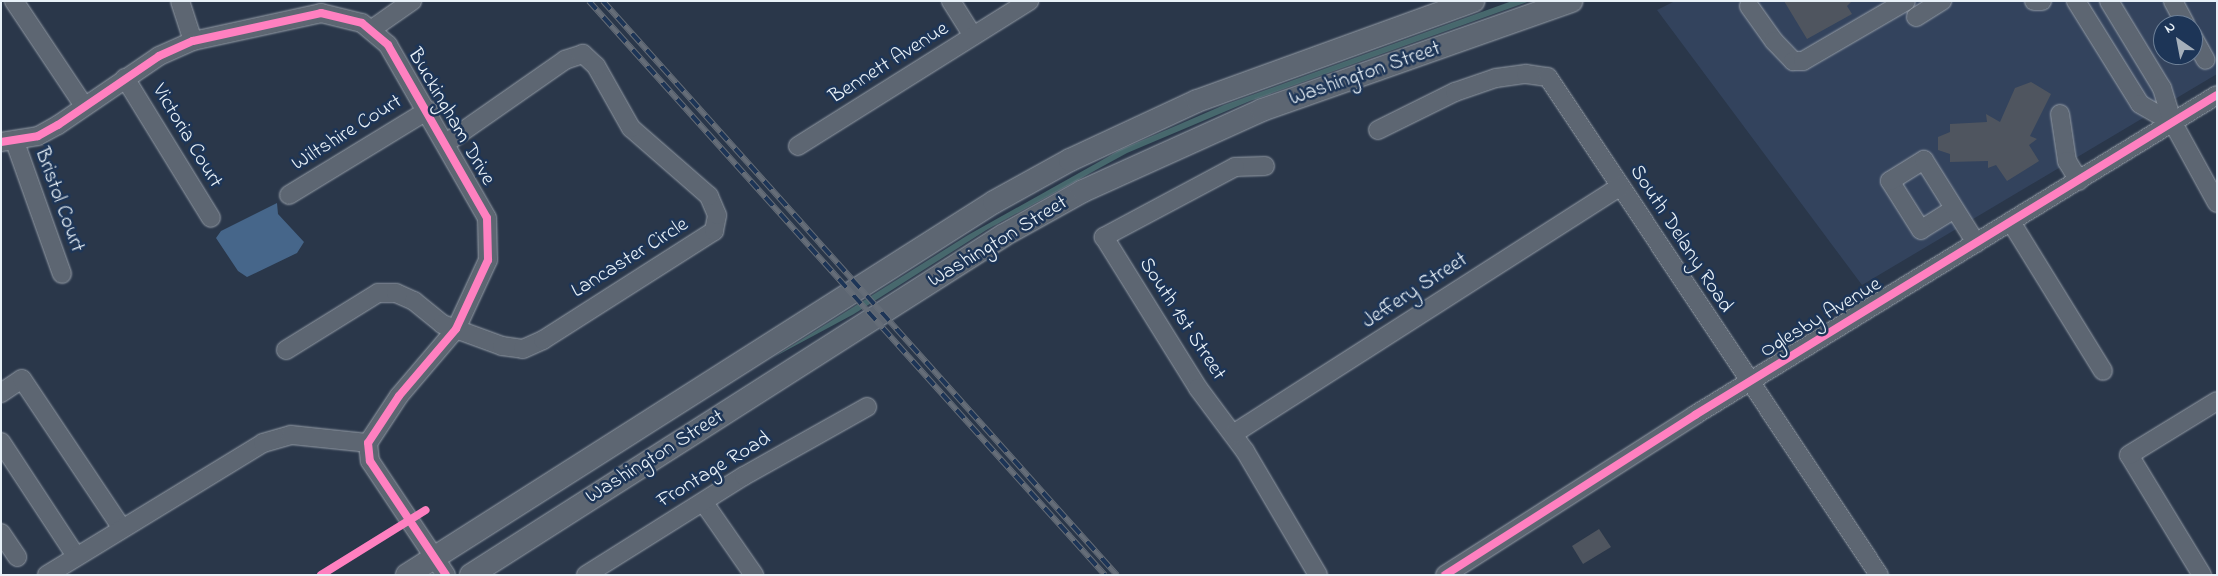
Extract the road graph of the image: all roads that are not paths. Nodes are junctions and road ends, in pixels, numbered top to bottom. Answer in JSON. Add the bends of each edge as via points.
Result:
{"nodes":[{"id":1,"x":14,"y":1,"type":"edge"},
{"id":2,"x":180,"y":1,"type":"edge"},
{"id":3,"x":412,"y":1,"type":"edge"},
{"id":4,"x":951,"y":1,"type":"edge"},
{"id":5,"x":1029,"y":1,"type":"edge"},
{"id":6,"x":1473,"y":1,"type":"edge"},
{"id":7,"x":1571,"y":1,"type":"edge"},
{"id":8,"x":1942,"y":1,"type":"edge"},
{"id":9,"x":2034,"y":1,"type":"edge"},
{"id":10,"x":2042,"y":1,"type":"edge"},
{"id":11,"x":2076,"y":1,"type":"edge"},
{"id":12,"x":2109,"y":1,"type":"edge"},
{"id":13,"x":2173,"y":1,"type":"edge"},
{"id":14,"x":1895,"y":4,"type":"edge"},
{"id":15,"x":1749,"y":6,"type":"dead end"},
{"id":16,"x":335,"y":7,"type":"edge"},
{"id":17,"x":2181,"y":15,"type":"edge"},
{"id":18,"x":1916,"y":17,"type":"dead end"},
{"id":19,"x":372,"y":29,"type":"junction"},
{"id":20,"x":973,"y":36,"type":"junction"},
{"id":21,"x":193,"y":41,"type":"junction"},
{"id":22,"x":2203,"y":55,"type":"edge"},
{"id":23,"x":2206,"y":60,"type":"dead end"},
{"id":24,"x":125,"y":78,"type":"junction"},
{"id":25,"x":2217,"y":95,"type":"edge"},
{"id":26,"x":84,"y":106,"type":"junction"},
{"id":27,"x":428,"y":110,"type":"junction"},
{"id":28,"x":2060,"y":114,"type":"dead end"},
{"id":29,"x":2173,"y":123,"type":"junction"},
{"id":30,"x":1378,"y":130,"type":"dead end"},
{"id":31,"x":8,"y":142,"type":"edge"},
{"id":32,"x":446,"y":143,"type":"junction"},
{"id":33,"x":798,"y":146,"type":"dead end"},
{"id":34,"x":1265,"y":166,"type":"dead end"},
{"id":35,"x":2079,"y":180,"type":"junction"},
{"id":36,"x":1621,"y":186,"type":"junction"},
{"id":37,"x":289,"y":195,"type":"dead end"},
{"id":38,"x":2217,"y":203,"type":"edge"},
{"id":39,"x":1954,"y":209,"type":"dead end"},
{"id":40,"x":211,"y":218,"type":"dead end"},
{"id":41,"x":2011,"y":222,"type":"junction"},
{"id":42,"x":1976,"y":243,"type":"junction"},
{"id":43,"x":62,"y":274,"type":"dead end"},
{"id":44,"x":456,"y":329,"type":"junction"},
{"id":45,"x":286,"y":350,"type":"dead end"},
{"id":46,"x":2103,"y":372,"type":"dead end"},
{"id":47,"x":1750,"y":382,"type":"junction"},
{"id":48,"x":1,"y":393,"type":"edge"},
{"id":49,"x":2217,"y":401,"type":"edge"},
{"id":50,"x":867,"y":407,"type":"dead end"},
{"id":51,"x":1233,"y":434,"type":"junction"},
{"id":52,"x":1,"y":442,"type":"edge"},
{"id":53,"x":368,"y":443,"type":"junction"},
{"id":54,"x":704,"y":503,"type":"junction"},
{"id":55,"x":121,"y":527,"type":"junction"},
{"id":56,"x":1,"y":533,"type":"edge"},
{"id":57,"x":17,"y":556,"type":"dead end"},
{"id":58,"x":76,"y":556,"type":"junction"},
{"id":59,"x":440,"y":566,"type":"edge"},
{"id":60,"x":1877,"y":574,"type":"edge"},
{"id":61,"x":47,"y":575,"type":"edge"},
{"id":62,"x":407,"y":575,"type":"edge"},
{"id":63,"x":471,"y":575,"type":"edge"},
{"id":64,"x":586,"y":575,"type":"edge"},
{"id":65,"x":754,"y":575,"type":"edge"},
{"id":66,"x":1318,"y":575,"type":"edge"},
{"id":67,"x":1445,"y":575,"type":"edge"},
{"id":68,"x":2202,"y":575,"type":"edge"}],
"edges":[{"from":1,"to":26,"type":"street"},
{"from":2,"to":21,"type":"street"},
{"from":3,"to":19,"type":"street"},
{"from":4,"to":20,"type":"street"},
{"from":5,"to":20,"type":"street","name":"Bennett Avenue"},
{"from":6,"to":59,"type":"main road","name":"Washington Street","via":[[1198,101],[1070,160],[978,212]]},
{"from":7,"to":63,"type":"main road","name":"Washington Street","via":[[1262,110],[1083,191],[988,246]]},
{"from":8,"to":18,"type":"street"},
{"from":9,"to":10,"type":"street"},
{"from":11,"to":29,"type":"street","via":[[2140,104]]},
{"from":12,"to":29,"type":"street","via":[[2162,88]]},
{"from":13,"to":17,"type":"street"},
{"from":14,"to":15,"type":"street","via":[[1803,60],[1793,60],[1774,42]]},
{"from":16,"to":19,"type":"street","name":"Buckingham Drive"},
{"from":16,"to":21,"type":"street","name":"Buckingham Drive"},
{"from":19,"to":27,"type":"street","name":"Buckingham Drive","via":[[388,45]]},
{"from":20,"to":33,"type":"street","name":"Bennett Avenue"},
{"from":21,"to":24,"type":"street","name":"Buckingham Drive","via":[[159,56]]},
{"from":22,"to":23,"type":"street"},
{"from":24,"to":26,"type":"street","name":"Buckingham Drive"},
{"from":24,"to":40,"type":"street","name":"Victoria Court"},
{"from":25,"to":29,"type":"street","name":"Oglesby Avenue"},
{"from":26,"to":31,"type":"street","name":"Buckingham Drive","via":[[38,136]]},
{"from":27,"to":32,"type":"street","name":"Buckingham Drive"},
{"from":27,"to":37,"type":"street","name":"Wiltshire Court"},
{"from":28,"to":35,"type":"street","via":[[2067,162]]},
{"from":29,"to":35,"type":"street","name":"Oglesby Avenue"},
{"from":29,"to":38,"type":"street"},
{"from":30,"to":36,"type":"street","name":"South Delany Road","via":[[1455,92],[1496,78],[1526,74],[1548,78]]},
{"from":31,"to":43,"type":"street","name":"Bristol Court"},
{"from":32,"to":44,"type":"street","name":"Buckingham Drive","via":[[484,207],[490,249],[478,284]]},
{"from":32,"to":44,"type":"street","name":"Lancaster Circle","via":[[566,60],[583,54],[596,66],[631,128],[671,165],[692,178],[709,196],[717,215],[714,231],[701,242],[543,340],[522,349]]},
{"from":34,"to":51,"type":"street","name":"South 1st Street","via":[[1235,167],[1104,237],[1198,388]]},
{"from":35,"to":41,"type":"street","name":"Oglesby Avenue"},
{"from":36,"to":47,"type":"street","name":"South Delany Road"},
{"from":36,"to":51,"type":"street","name":"Jeffery Street"},
{"from":39,"to":42,"type":"street"},
{"from":41,"to":42,"type":"street","name":"Oglesby Avenue"},
{"from":41,"to":46,"type":"street"},
{"from":42,"to":47,"type":"street","name":"Oglesby Avenue"},
{"from":44,"to":45,"type":"street","via":[[396,293],[378,293]]},
{"from":44,"to":53,"type":"street","name":"Buckingham Drive","via":[[400,396]]},
{"from":47,"to":60,"type":"street","name":"South Delany Road"},
{"from":47,"to":67,"type":"street","name":"Oglesby Avenue"},
{"from":48,"to":55,"type":"street","via":[[22,379]]},
{"from":49,"to":68,"type":"street","via":[[2129,455]]},
{"from":50,"to":54,"type":"street","name":"Frontage Road"},
{"from":51,"to":66,"type":"street","name":"South 1st Street"},
{"from":52,"to":58,"type":"street"},
{"from":53,"to":55,"type":"street","via":[[291,435],[263,443]]},
{"from":53,"to":59,"type":"street","via":[[370,461]]},
{"from":54,"to":64,"type":"street","name":"Frontage Road"},
{"from":54,"to":65,"type":"street"},
{"from":55,"to":58,"type":"street"},
{"from":56,"to":57,"type":"street"},
{"from":58,"to":61,"type":"street"},
{"from":59,"to":62,"type":"main road","name":"Washington Street"}]}
